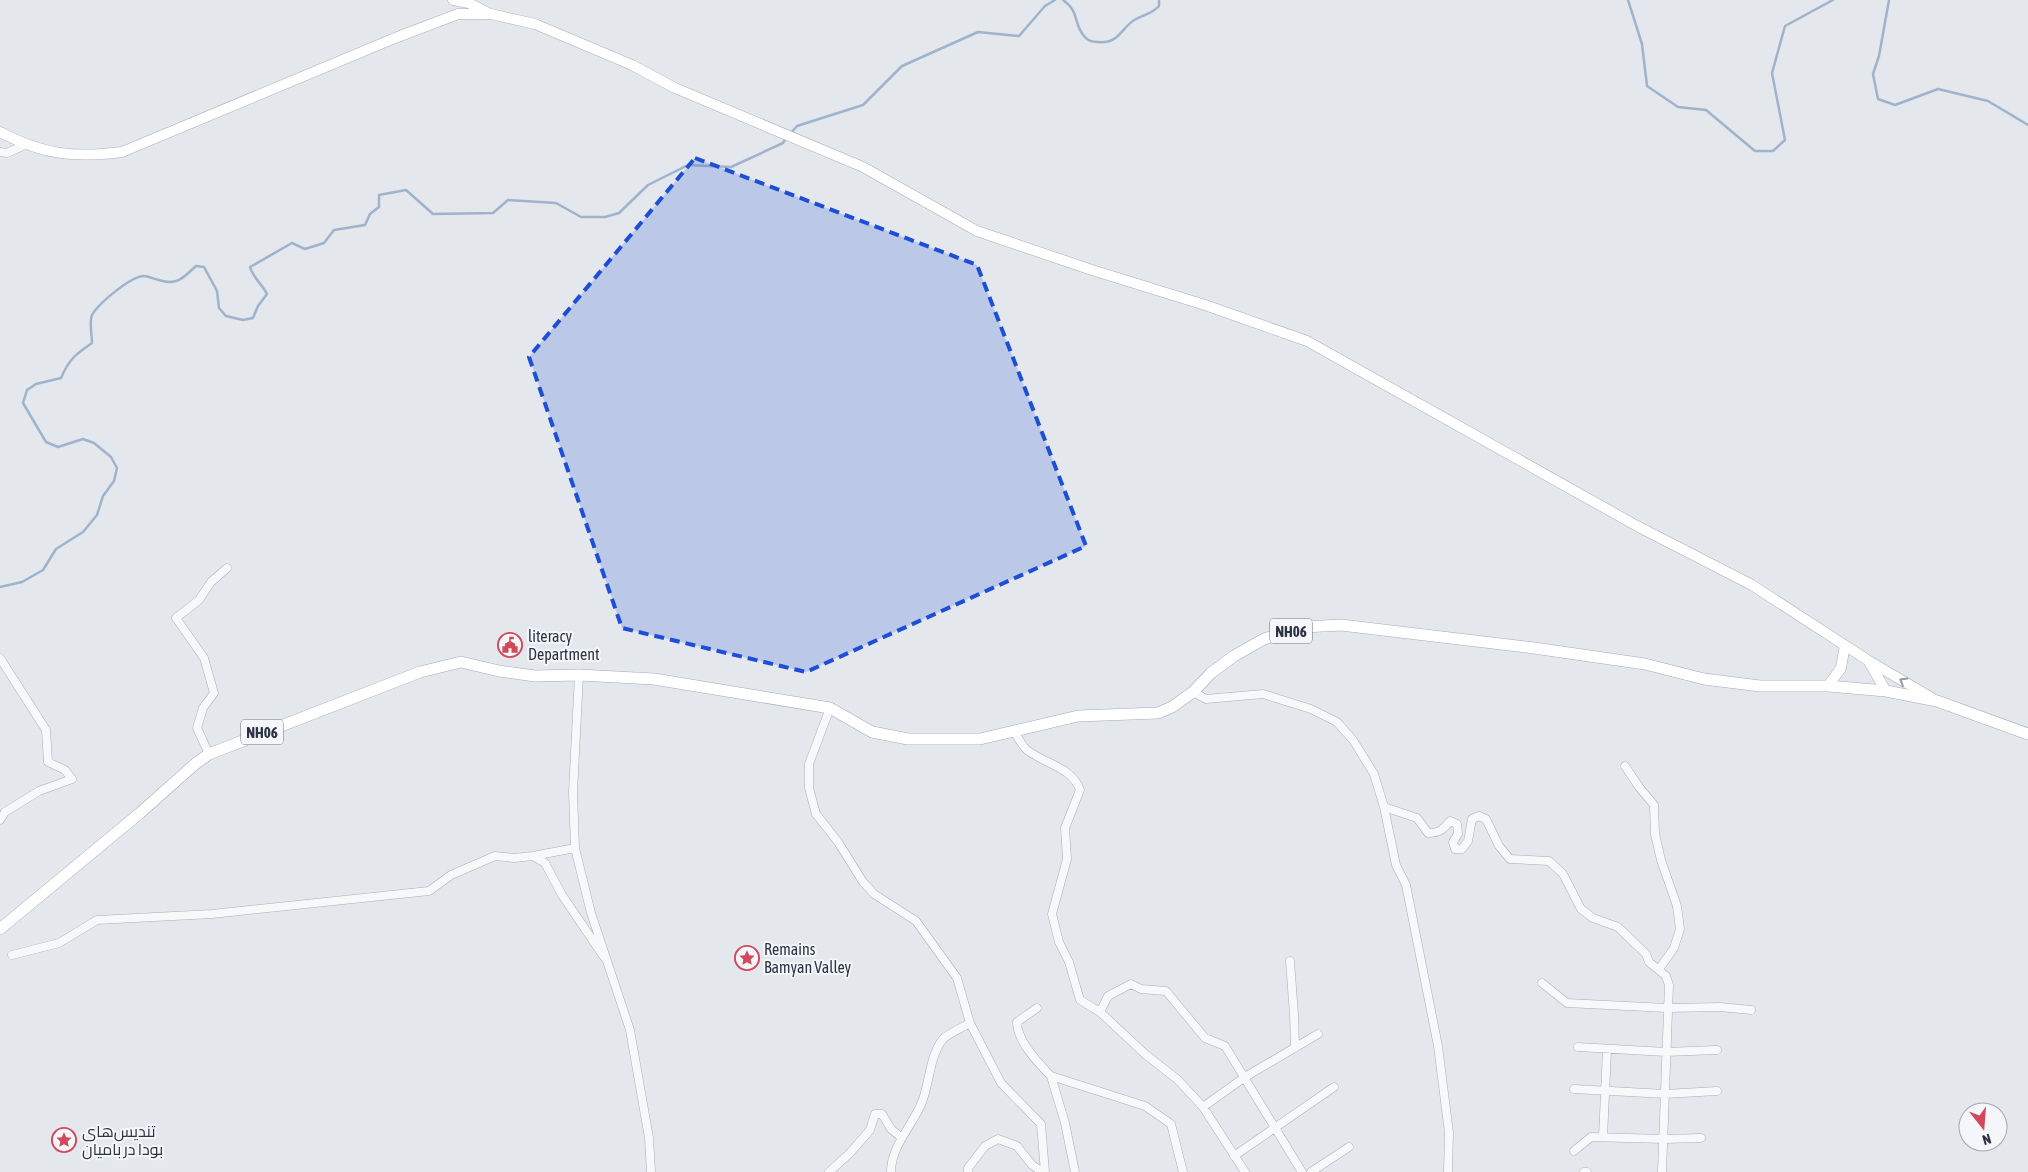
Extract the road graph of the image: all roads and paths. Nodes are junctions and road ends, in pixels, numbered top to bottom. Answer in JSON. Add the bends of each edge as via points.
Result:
{"nodes":[{"id":1,"x":453,"y":0,"type":"edge"},
{"id":2,"x":491,"y":14,"type":"junction"},
{"id":3,"x":0,"y":132,"type":"edge"},
{"id":4,"x":25,"y":145,"type":"junction"},
{"id":5,"x":0,"y":152,"type":"edge"},
{"id":6,"x":227,"y":568,"type":"dead end"},
{"id":7,"x":1845,"y":645,"type":"junction"},
{"id":8,"x":0,"y":658,"type":"edge"},
{"id":9,"x":1869,"y":661,"type":"junction"},
{"id":10,"x":579,"y":674,"type":"junction"},
{"id":11,"x":1828,"y":686,"type":"junction"},
{"id":12,"x":1886,"y":691,"type":"junction"},
{"id":13,"x":1193,"y":692,"type":"junction"},
{"id":14,"x":1937,"y":702,"type":"junction"},
{"id":15,"x":830,"y":708,"type":"junction"},
{"id":16,"x":1014,"y":731,"type":"junction"},
{"id":17,"x":2028,"y":734,"type":"edge"},
{"id":18,"x":209,"y":754,"type":"junction"},
{"id":19,"x":1625,"y":766,"type":"dead end"},
{"id":20,"x":1384,"y":807,"type":"junction"},
{"id":21,"x":0,"y":820,"type":"edge"},
{"id":22,"x":575,"y":848,"type":"junction"},
{"id":23,"x":533,"y":856,"type":"junction"},
{"id":24,"x":0,"y":930,"type":"edge"},
{"id":25,"x":12,"y":954,"type":"dead end"},
{"id":26,"x":604,"y":957,"type":"junction"},
{"id":27,"x":1290,"y":961,"type":"dead end"},
{"id":28,"x":1659,"y":969,"type":"junction"},
{"id":29,"x":1542,"y":983,"type":"dead end"},
{"id":30,"x":1036,"y":1008,"type":"dead end"},
{"id":31,"x":1667,"y":1008,"type":"junction"},
{"id":32,"x":1751,"y":1010,"type":"dead end"},
{"id":33,"x":1100,"y":1012,"type":"junction"},
{"id":34,"x":970,"y":1023,"type":"junction"},
{"id":35,"x":1318,"y":1034,"type":"dead end"},
{"id":36,"x":1295,"y":1048,"type":"junction"},
{"id":37,"x":1578,"y":1048,"type":"dead end"},
{"id":38,"x":1607,"y":1050,"type":"junction"},
{"id":39,"x":1717,"y":1050,"type":"dead end"},
{"id":40,"x":1666,"y":1052,"type":"junction"},
{"id":41,"x":1051,"y":1076,"type":"junction"},
{"id":42,"x":1245,"y":1077,"type":"junction"},
{"id":43,"x":1334,"y":1087,"type":"dead end"},
{"id":44,"x":1574,"y":1089,"type":"dead end"},
{"id":45,"x":1605,"y":1091,"type":"junction"},
{"id":46,"x":1717,"y":1092,"type":"dead end"},
{"id":47,"x":1665,"y":1094,"type":"junction"},
{"id":48,"x":1203,"y":1107,"type":"junction"},
{"id":49,"x":1276,"y":1128,"type":"junction"},
{"id":50,"x":1603,"y":1137,"type":"junction"},
{"id":51,"x":902,"y":1138,"type":"junction"},
{"id":52,"x":1701,"y":1138,"type":"dead end"},
{"id":53,"x":1664,"y":1139,"type":"junction"},
{"id":54,"x":1349,"y":1147,"type":"dead end"},
{"id":55,"x":1574,"y":1151,"type":"dead end"},
{"id":56,"x":1234,"y":1156,"type":"junction"},
{"id":57,"x":651,"y":1172,"type":"edge"},
{"id":58,"x":829,"y":1172,"type":"edge"},
{"id":59,"x":891,"y":1172,"type":"edge"},
{"id":60,"x":968,"y":1172,"type":"edge"},
{"id":61,"x":1044,"y":1172,"type":"edge"},
{"id":62,"x":1075,"y":1172,"type":"edge"},
{"id":63,"x":1183,"y":1172,"type":"edge"},
{"id":64,"x":1244,"y":1172,"type":"edge"},
{"id":65,"x":1302,"y":1172,"type":"edge"},
{"id":66,"x":1310,"y":1172,"type":"edge"},
{"id":67,"x":1448,"y":1172,"type":"edge"},
{"id":68,"x":1584,"y":1172,"type":"edge"},
{"id":69,"x":1587,"y":1172,"type":"edge"},
{"id":70,"x":1662,"y":1172,"type":"edge"}],
"edges":[{"from":1,"to":2,"type":"main road","via":[[469,3]]},
{"from":2,"to":4,"type":"main road","via":[[458,14],[429,24],[122,152],[90,156],[63,154]]},
{"from":2,"to":7,"type":"main road","via":[[535,24],[565,36],[675,88],[863,167],[977,231],[1307,341],[1620,517],[1752,586]]},
{"from":3,"to":4,"type":"main road"},
{"from":4,"to":5,"type":"street","via":[[8,153]]},
{"from":6,"to":18,"type":"street","via":[[211,582],[199,600],[176,618],[204,658],[214,693],[203,708],[197,728]]},
{"from":7,"to":9,"type":"main road"},
{"from":7,"to":11,"type":"main road","via":[[1841,668]]},
{"from":8,"to":21,"type":"street","via":[[46,730],[48,762],[65,770],[72,779],[39,791],[5,812]]},
{"from":9,"to":12,"type":"main road"},
{"from":14,"to":9,"type":"main road","one_way":true},
{"from":10,"to":15,"type":"main road","number":"NH06","via":[[654,679]]},
{"from":10,"to":18,"type":"main road","number":"NH06","via":[[535,676],[499,672],[461,662],[411,675]]},
{"from":10,"to":22,"type":"street","via":[[573,792]]},
{"from":11,"to":12,"type":"main road","number":"NH06"},
{"from":11,"to":13,"type":"main road","number":"NH06","via":[[1760,686],[1704,679],[1636,663],[1341,625],[1304,627],[1264,639],[1211,673]]},
{"from":12,"to":14,"type":"main road","number":"NH06"},
{"from":13,"to":16,"type":"main road","number":"NH06","via":[[1158,713],[1078,716]]},
{"from":13,"to":20,"type":"street","via":[[1206,699],[1263,694],[1311,709],[1337,722],[1353,740],[1374,774]]},
{"from":14,"to":17,"type":"main road","number":"NH06"},
{"from":15,"to":16,"type":"main road","number":"NH06","via":[[872,732],[908,739],[980,739]]},
{"from":15,"to":34,"type":"street","via":[[810,764],[809,788],[816,814],[874,894],[916,921],[957,978]]},
{"from":16,"to":33,"type":"street","via":[[1026,750],[1061,768],[1076,780],[1080,790],[1065,828],[1067,859],[1052,914],[1080,1000]]},
{"from":18,"to":24,"type":"main road","number":"NH06"},
{"from":19,"to":28,"type":"street","via":[[1654,805],[1660,860],[1677,906],[1680,929],[1674,948]]},
{"from":20,"to":28,"type":"street","via":[[1417,818],[1428,834],[1444,830],[1450,821],[1457,824],[1458,834],[1453,842],[1455,849],[1462,849],[1468,841],[1472,819],[1479,816],[1486,819],[1504,854],[1510,859],[1549,861],[1563,874],[1581,909],[1593,918],[1618,927]]},
{"from":20,"to":67,"type":"street","via":[[1396,865],[1406,885],[1438,1046],[1449,1133]]},
{"from":22,"to":23,"type":"street"},
{"from":22,"to":26,"type":"street"},
{"from":23,"to":25,"type":"street","via":[[495,856],[451,875],[429,891],[212,914],[97,920],[59,943]]},
{"from":23,"to":26,"type":"street","via":[[545,863],[562,895]]},
{"from":26,"to":57,"type":"street","via":[[630,1030],[649,1138]]},
{"from":27,"to":36,"type":"street"},
{"from":28,"to":31,"type":"street","via":[[1669,985]]},
{"from":29,"to":31,"type":"street","via":[[1567,1003]]},
{"from":30,"to":41,"type":"street","via":[[1017,1022],[1017,1032]]},
{"from":31,"to":32,"type":"street"},
{"from":31,"to":40,"type":"street"},
{"from":33,"to":42,"type":"street","via":[[1108,996],[1131,984],[1141,989],[1166,992],[1205,1038],[1225,1046]]},
{"from":33,"to":48,"type":"street","via":[[1178,1080]]},
{"from":34,"to":51,"type":"street","via":[[944,1038],[932,1062],[922,1102]]},
{"from":34,"to":61,"type":"street","via":[[1001,1083],[1041,1124]]},
{"from":35,"to":36,"type":"street"},
{"from":36,"to":42,"type":"street"},
{"from":37,"to":38,"type":"street"},
{"from":38,"to":40,"type":"street"},
{"from":38,"to":45,"type":"street"},
{"from":39,"to":40,"type":"street"},
{"from":40,"to":47,"type":"street"},
{"from":41,"to":62,"type":"street"},
{"from":41,"to":63,"type":"street","via":[[1145,1106],[1171,1124]]},
{"from":42,"to":48,"type":"street"},
{"from":42,"to":49,"type":"street"},
{"from":43,"to":49,"type":"street"},
{"from":44,"to":45,"type":"street"},
{"from":45,"to":47,"type":"street"},
{"from":45,"to":50,"type":"street"},
{"from":46,"to":47,"type":"street"},
{"from":47,"to":53,"type":"street"},
{"from":48,"to":56,"type":"street"},
{"from":49,"to":56,"type":"street"},
{"from":49,"to":65,"type":"street"},
{"from":50,"to":53,"type":"street"},
{"from":50,"to":55,"type":"street","via":[[1592,1137]]},
{"from":51,"to":58,"type":"street","via":[[891,1129],[882,1114],[875,1114],[870,1130]]},
{"from":51,"to":59,"type":"street"},
{"from":52,"to":53,"type":"street"},
{"from":53,"to":70,"type":"street"},
{"from":54,"to":66,"type":"street"},
{"from":56,"to":64,"type":"street"},
{"from":60,"to":61,"type":"street","via":[[985,1146],[998,1139],[1017,1146],[1032,1165]]},
{"from":68,"to":69,"type":"street"}]}
